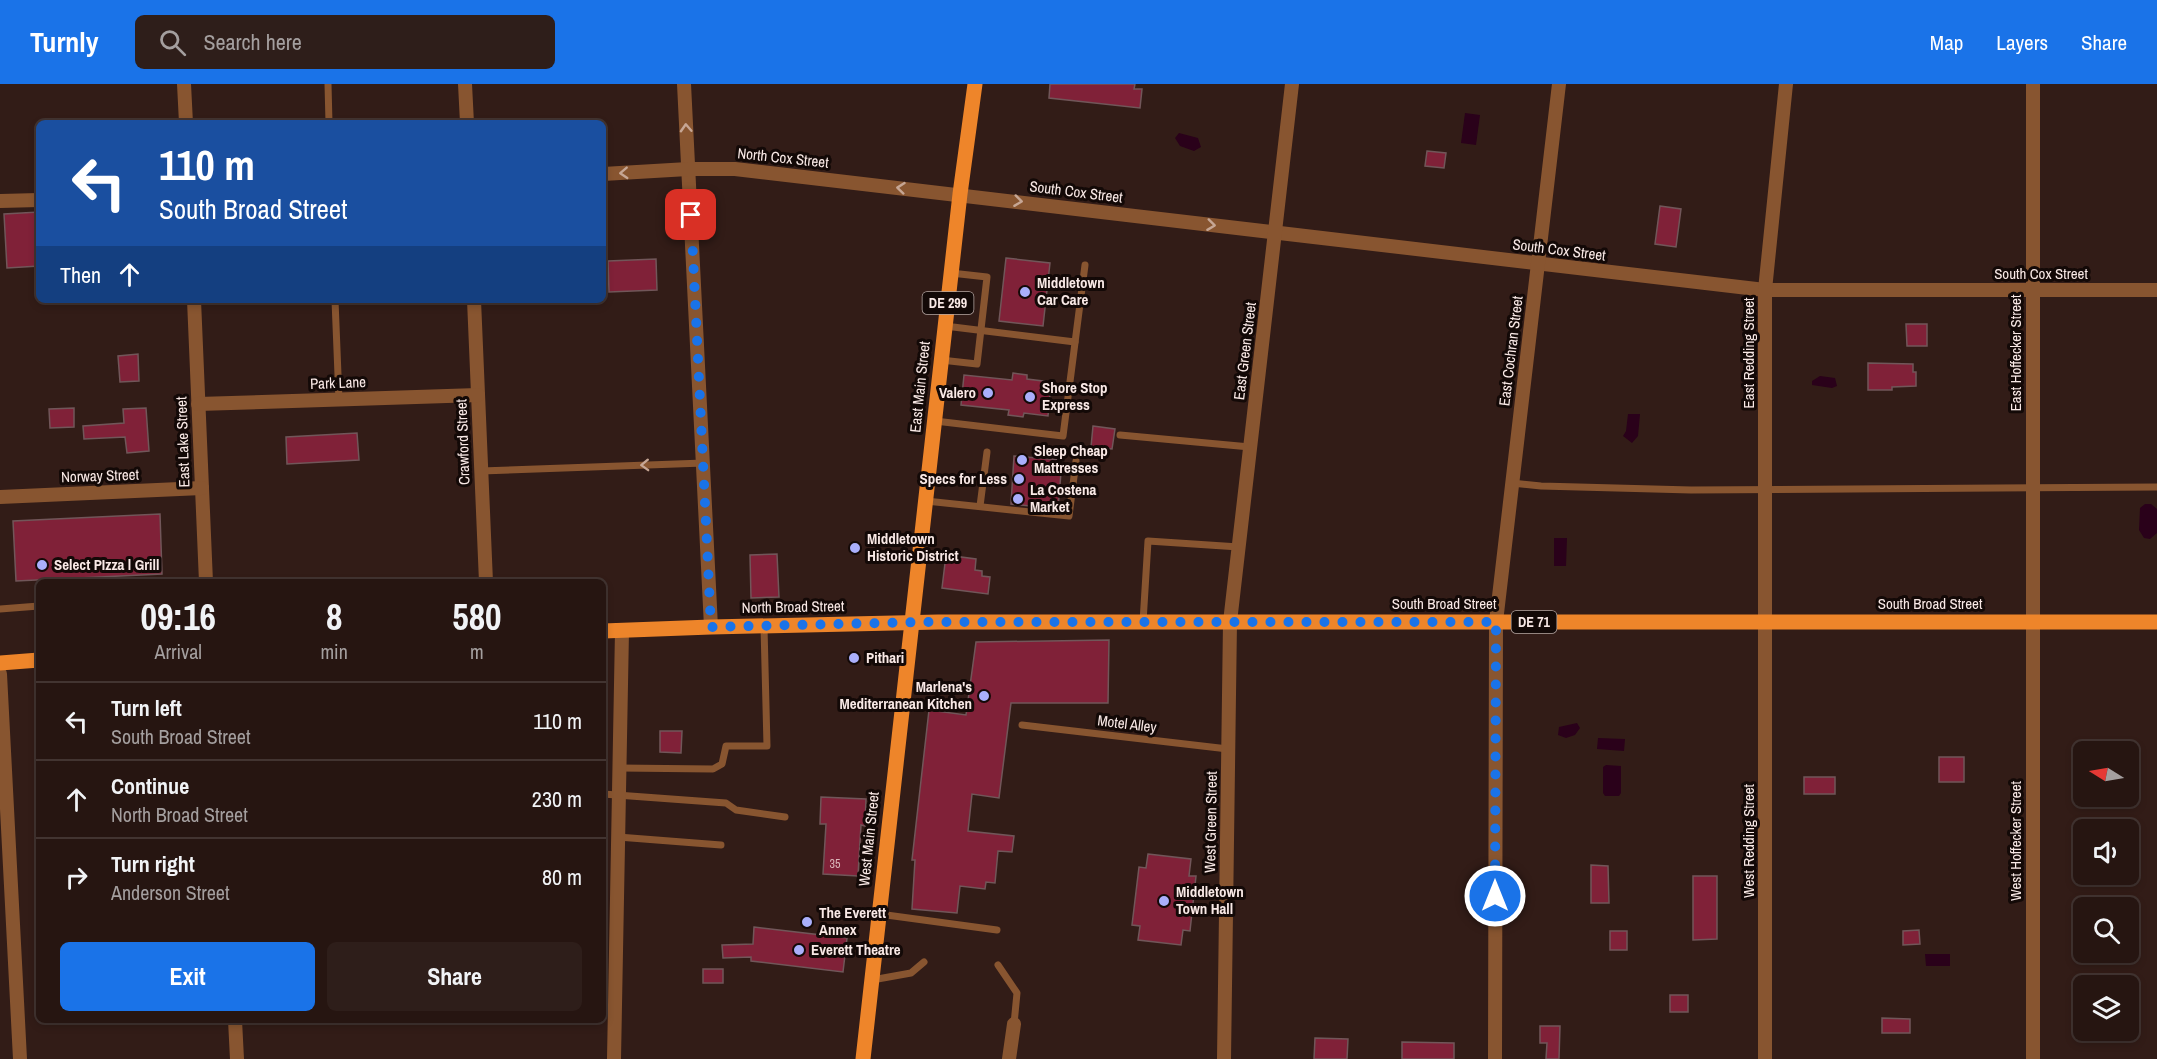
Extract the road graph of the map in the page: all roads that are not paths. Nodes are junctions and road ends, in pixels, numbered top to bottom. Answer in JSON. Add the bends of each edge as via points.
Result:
{"nodes":[{"id":1,"x":184,"y":84,"type":"edge"},
{"id":2,"x":328,"y":84,"type":"edge"},
{"id":3,"x":465,"y":84,"type":"edge"},
{"id":4,"x":684,"y":84,"type":"edge"},
{"id":5,"x":975,"y":84,"type":"edge"},
{"id":6,"x":1292,"y":84,"type":"edge"},
{"id":7,"x":1559,"y":84,"type":"edge"},
{"id":8,"x":1786,"y":84,"type":"edge"},
{"id":9,"x":2033,"y":84,"type":"edge"},
{"id":10,"x":186,"y":120,"type":"edge"},
{"id":11,"x":329,"y":120,"type":"edge"},
{"id":12,"x":467,"y":120,"type":"edge"},
{"id":13,"x":688,"y":169,"type":"junction"},
{"id":14,"x":606,"y":174,"type":"edge"},
{"id":15,"x":960,"y":194,"type":"junction"},
{"id":16,"x":36,"y":200,"type":"edge"},
{"id":17,"x":0,"y":201,"type":"edge"},
{"id":18,"x":1275,"y":233,"type":"junction"},
{"id":19,"x":1538,"y":264,"type":"junction"},
{"id":20,"x":1086,"y":265,"type":"dead end"},
{"id":21,"x":951,"y":273,"type":"junction"},
{"id":22,"x":1765,"y":290,"type":"junction"},
{"id":23,"x":2033,"y":290,"type":"junction"},
{"id":24,"x":2157,"y":290,"type":"edge"},
{"id":25,"x":194,"y":303,"type":"edge"},
{"id":26,"x":335,"y":303,"type":"edge"},
{"id":27,"x":474,"y":303,"type":"edge"},
{"id":28,"x":945,"y":326,"type":"junction"},
{"id":29,"x":981,"y":330,"type":"junction"},
{"id":30,"x":1076,"y":342,"type":"junction"},
{"id":31,"x":941,"y":360,"type":"junction"},
{"id":32,"x":478,"y":395,"type":"junction"},
{"id":33,"x":339,"y":400,"type":"junction"},
{"id":34,"x":198,"y":404,"type":"junction"},
{"id":35,"x":934,"y":421,"type":"junction"},
{"id":36,"x":1120,"y":435,"type":"dead end"},
{"id":37,"x":1250,"y":447,"type":"junction"},
{"id":38,"x":987,"y":452,"type":"dead end"},
{"id":39,"x":1076,"y":461,"type":"dead end"},
{"id":40,"x":704,"y":463,"type":"junction"},
{"id":41,"x":481,"y":471,"type":"junction"},
{"id":42,"x":1512,"y":483,"type":"junction"},
{"id":43,"x":2157,"y":487,"type":"edge"},
{"id":44,"x":202,"y":488,"type":"junction"},
{"id":45,"x":1765,"y":488,"type":"junction"},
{"id":46,"x":2033,"y":488,"type":"junction"},
{"id":47,"x":0,"y":497,"type":"edge"},
{"id":48,"x":926,"y":501,"type":"junction"},
{"id":49,"x":980,"y":507,"type":"junction"},
{"id":50,"x":1239,"y":547,"type":"junction"},
{"id":51,"x":206,"y":579,"type":"edge"},
{"id":52,"x":486,"y":579,"type":"edge"},
{"id":53,"x":36,"y":606,"type":"edge"},
{"id":54,"x":0,"y":609,"type":"edge"},
{"id":55,"x":912,"y":622,"type":"junction"},
{"id":56,"x":1143,"y":622,"type":"junction"},
{"id":57,"x":1230,"y":622,"type":"junction"},
{"id":58,"x":1496,"y":622,"type":"junction"},
{"id":59,"x":1765,"y":622,"type":"junction"},
{"id":60,"x":2033,"y":622,"type":"junction"},
{"id":61,"x":2157,"y":622,"type":"edge"},
{"id":62,"x":764,"y":626,"type":"junction"},
{"id":63,"x":711,"y":627,"type":"junction"},
{"id":64,"x":622,"y":630,"type":"junction"},
{"id":65,"x":606,"y":631,"type":"edge"},
{"id":66,"x":36,"y":660,"type":"edge"},
{"id":67,"x":0,"y":663,"type":"edge"},
{"id":68,"x":0,"y":674,"type":"edge"},
{"id":69,"x":1,"y":717,"type":"edge"},
{"id":70,"x":1022,"y":725,"type":"dead end"},
{"id":71,"x":1228,"y":749,"type":"junction"},
{"id":72,"x":619,"y":768,"type":"junction"},
{"id":73,"x":606,"y":794,"type":"edge"},
{"id":74,"x":619,"y":794,"type":"junction"},
{"id":75,"x":785,"y":817,"type":"dead end"},
{"id":76,"x":618,"y":837,"type":"junction"},
{"id":77,"x":721,"y":845,"type":"dead end"},
{"id":78,"x":6,"y":895,"type":"edge"},
{"id":79,"x":879,"y":914,"type":"junction"},
{"id":80,"x":997,"y":930,"type":"dead end"},
{"id":81,"x":924,"y":962,"type":"dead end"},
{"id":82,"x":998,"y":965,"type":"dead end"},
{"id":83,"x":872,"y":980,"type":"junction"},
{"id":84,"x":234,"y":1023,"type":"edge"},
{"id":85,"x":1014,"y":1024,"type":"joint"},
{"id":86,"x":20,"y":1059,"type":"edge"},
{"id":87,"x":237,"y":1059,"type":"edge"},
{"id":88,"x":614,"y":1059,"type":"edge"},
{"id":89,"x":863,"y":1059,"type":"edge"},
{"id":90,"x":1010,"y":1059,"type":"edge"},
{"id":91,"x":1224,"y":1059,"type":"edge"},
{"id":92,"x":1495,"y":1059,"type":"edge"},
{"id":93,"x":1765,"y":1059,"type":"edge"},
{"id":94,"x":2033,"y":1059,"type":"edge"}],
"edges":[{"from":1,"to":10,"type":"street"},
{"from":2,"to":11,"type":"lane"},
{"from":3,"to":12,"type":"street"},
{"from":13,"to":4,"type":"street","one_way":true},
{"from":5,"to":15,"type":"main road","name":"East Main Street","number":"DE 299"},
{"from":6,"to":18,"type":"street","name":"East Green Street"},
{"from":7,"to":19,"type":"street","name":"East Cochran Street"},
{"from":8,"to":22,"type":"street","name":"East Redding Street"},
{"from":9,"to":23,"type":"street","name":"East Hoffecker Street"},
{"from":13,"to":14,"type":"street","name":"North Cox Street","one_way":true},
{"from":15,"to":13,"type":"street","name":"North Cox Street","one_way":true,"via":[[735,169]]},
{"from":13,"to":40,"type":"street"},
{"from":15,"to":18,"type":"street","name":"South Cox Street","one_way":true},
{"from":15,"to":21,"type":"main road","name":"East Main Street","number":"DE 299"},
{"from":16,"to":17,"type":"street"},
{"from":18,"to":19,"type":"street","name":"South Cox Street"},
{"from":18,"to":37,"type":"street","name":"East Green Street"},
{"from":19,"to":22,"type":"street","name":"South Cox Street"},
{"from":19,"to":42,"type":"street","name":"East Cochran Street"},
{"from":20,"to":30,"type":"lane"},
{"from":21,"to":28,"type":"main road","name":"East Main Street","number":"DE 299"},
{"from":21,"to":29,"type":"lane","via":[[987,277]]},
{"from":22,"to":23,"type":"street","name":"South Cox Street"},
{"from":22,"to":45,"type":"street","name":"East Redding Street"},
{"from":23,"to":24,"type":"street","name":"South Cox Street"},
{"from":23,"to":46,"type":"street","name":"East Hoffecker Street"},
{"from":25,"to":34,"type":"street","name":"East Lake Street"},
{"from":26,"to":33,"type":"lane"},
{"from":27,"to":32,"type":"street","name":"Crawford Street"},
{"from":28,"to":29,"type":"lane"},
{"from":28,"to":31,"type":"main road","name":"East Main Street","number":"DE 299"},
{"from":29,"to":30,"type":"lane"},
{"from":29,"to":31,"type":"lane","via":[[977,364]]},
{"from":30,"to":35,"type":"lane","via":[[1063,436]]},
{"from":31,"to":35,"type":"main road","name":"East Main Street","number":"DE 299"},
{"from":32,"to":33,"type":"street","name":"Park Lane"},
{"from":32,"to":41,"type":"street","name":"Crawford Street"},
{"from":33,"to":34,"type":"street","name":"Park Lane"},
{"from":34,"to":44,"type":"street","name":"East Lake Street"},
{"from":35,"to":48,"type":"main road","name":"East Main Street","number":"DE 299"},
{"from":36,"to":37,"type":"lane"},
{"from":37,"to":50,"type":"street","name":"East Green Street"},
{"from":38,"to":49,"type":"lane"},
{"from":39,"to":49,"type":"lane","via":[[1069,516]]},
{"from":40,"to":41,"type":"lane","one_way":true},
{"from":40,"to":63,"type":"street"},
{"from":41,"to":52,"type":"street","name":"Crawford Street"},
{"from":42,"to":45,"type":"lane","via":[[1691,490]]},
{"from":42,"to":58,"type":"street","name":"East Cochran Street"},
{"from":43,"to":46,"type":"lane"},
{"from":44,"to":47,"type":"street","name":"Norway Street"},
{"from":44,"to":51,"type":"street","name":"East Lake Street"},
{"from":45,"to":46,"type":"lane"},
{"from":45,"to":59,"type":"street","name":"East Redding Street"},
{"from":46,"to":60,"type":"street","name":"East Hoffecker Street"},
{"from":48,"to":49,"type":"lane"},
{"from":48,"to":55,"type":"main road","name":"East Main Street","number":"DE 299"},
{"from":50,"to":56,"type":"lane","via":[[1148,541]]},
{"from":50,"to":57,"type":"street","name":"East Green Street"},
{"from":53,"to":54,"type":"lane"},
{"from":55,"to":56,"type":"main road","name":"South Broad Street","number":"DE 71"},
{"from":55,"to":62,"type":"main road","name":"North Broad Street","number":"DE 71"},
{"from":55,"to":79,"type":"main road","name":"West Main Street","number":"DE 299"},
{"from":56,"to":57,"type":"main road","name":"South Broad Street","number":"DE 71"},
{"from":57,"to":58,"type":"main road","name":"South Broad Street","number":"DE 71"},
{"from":57,"to":71,"type":"street","name":"West Green Street"},
{"from":58,"to":59,"type":"main road","name":"South Broad Street","number":"DE 71"},
{"from":58,"to":92,"type":"street","name":"East Cochran Street"},
{"from":59,"to":60,"type":"main road","name":"South Broad Street","number":"DE 71"},
{"from":59,"to":93,"type":"street","name":"West Redding Street"},
{"from":60,"to":61,"type":"main road","name":"South Broad Street","number":"DE 71"},
{"from":60,"to":94,"type":"street","name":"West Hoffecker Street"},
{"from":62,"to":63,"type":"main road","name":"North Broad Street","number":"DE 71"},
{"from":62,"to":72,"type":"lane","via":[[767,746],[726,746],[722,764],[713,769]]},
{"from":63,"to":64,"type":"main road","name":"North Broad Street","number":"DE 71"},
{"from":64,"to":65,"type":"main road","name":"North Broad Street","number":"DE 71"},
{"from":64,"to":72,"type":"street"},
{"from":66,"to":67,"type":"main road"},
{"from":68,"to":69,"type":"street"},
{"from":69,"to":78,"type":"street"},
{"from":70,"to":71,"type":"lane","name":"Motel Alley"},
{"from":71,"to":91,"type":"street","name":"West Green Street"},
{"from":72,"to":74,"type":"street"},
{"from":73,"to":74,"type":"lane"},
{"from":74,"to":75,"type":"lane","via":[[726,803],[736,810]]},
{"from":74,"to":76,"type":"street"},
{"from":76,"to":77,"type":"lane"},
{"from":76,"to":88,"type":"street"},
{"from":78,"to":86,"type":"street"},
{"from":79,"to":80,"type":"lane"},
{"from":79,"to":83,"type":"main road","name":"West Main Street","number":"DE 299"},
{"from":81,"to":83,"type":"lane","via":[[911,973]]},
{"from":82,"to":85,"type":"lane","via":[[1017,993]]},
{"from":83,"to":89,"type":"main road","name":"West Main Street","number":"DE 299"},
{"from":84,"to":87,"type":"street"},
{"from":85,"to":90,"type":"street"}]}
